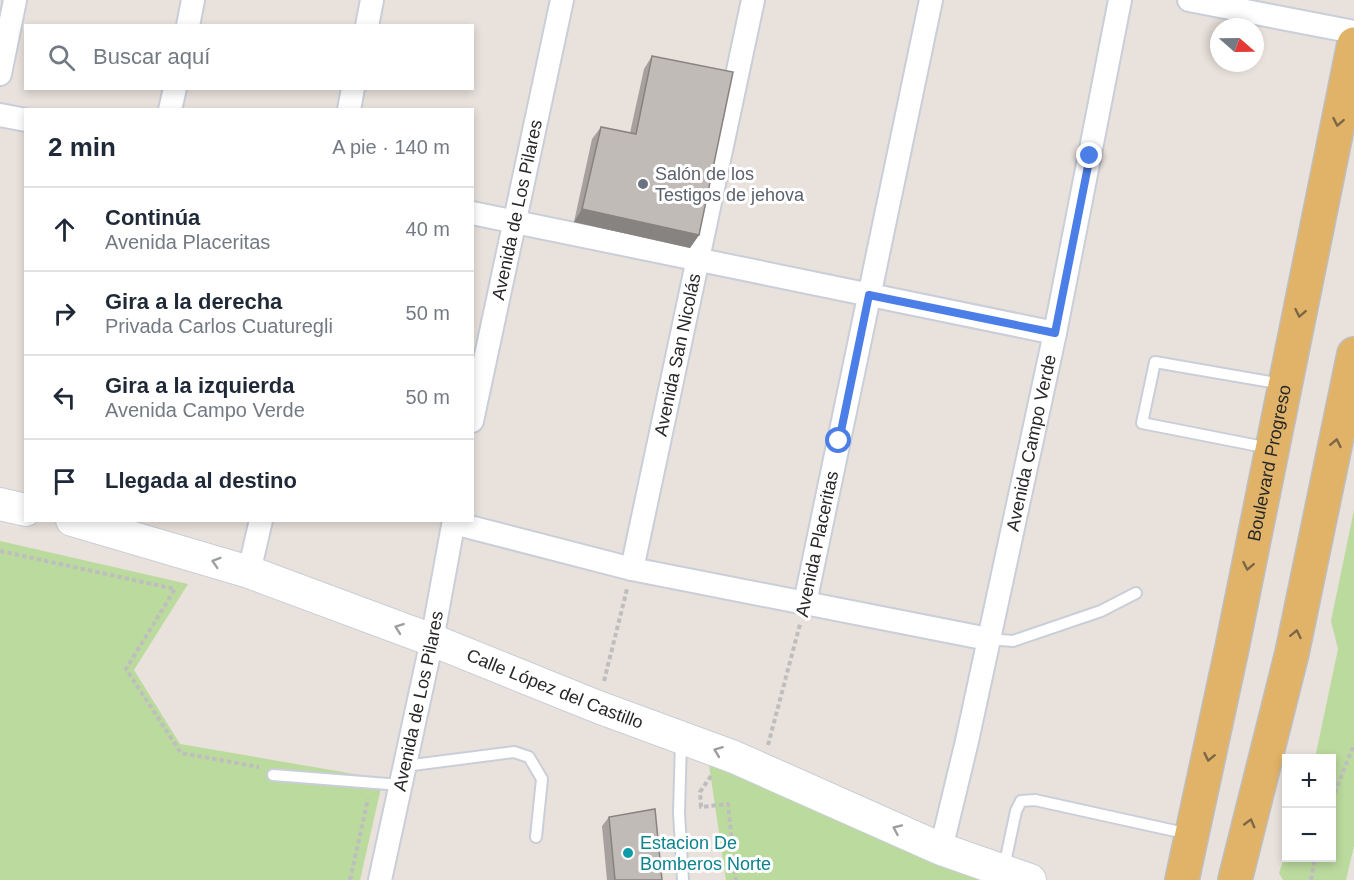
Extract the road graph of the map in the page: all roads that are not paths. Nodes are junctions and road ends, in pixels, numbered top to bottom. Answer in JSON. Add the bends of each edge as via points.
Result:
{"nodes":[{"id":1,"x":15,"y":0,"type":"edge"},
{"id":2,"x":194,"y":0,"type":"edge"},
{"id":3,"x":372,"y":0,"type":"edge"},
{"id":4,"x":562,"y":0,"type":"edge"},
{"id":5,"x":753,"y":0,"type":"edge"},
{"id":6,"x":931,"y":0,"type":"edge"},
{"id":7,"x":1120,"y":0,"type":"edge"},
{"id":8,"x":1189,"y":0,"type":"edge"},
{"id":9,"x":188,"y":24,"type":"edge"},
{"id":10,"x":367,"y":24,"type":"edge"},
{"id":11,"x":1354,"y":32,"type":"edge"},
{"id":12,"x":1354,"y":44,"type":"edge"},
{"id":13,"x":0,"y":74,"type":"edge"},
{"id":14,"x":175,"y":90,"type":"edge"},
{"id":15,"x":353,"y":90,"type":"edge"},
{"id":16,"x":170,"y":108,"type":"edge"},
{"id":17,"x":349,"y":108,"type":"edge"},
{"id":18,"x":0,"y":115,"type":"edge"},
{"id":19,"x":24,"y":120,"type":"edge"},
{"id":20,"x":474,"y":213,"type":"edge"},
{"id":21,"x":514,"y":221,"type":"junction"},
{"id":22,"x":698,"y":259,"type":"junction"},
{"id":23,"x":869,"y":295,"type":"junction"},
{"id":24,"x":1055,"y":333,"type":"junction"},
{"id":25,"x":1354,"y":354,"type":"edge"},
{"id":26,"x":1285,"y":385,"type":"junction"},
{"id":27,"x":474,"y":411,"type":"edge"},
{"id":28,"x":1272,"y":448,"type":"junction"},
{"id":29,"x":0,"y":504,"type":"edge"},
{"id":30,"x":24,"y":510,"type":"edge"},
{"id":31,"x":82,"y":522,"type":"edge"},
{"id":32,"x":261,"y":522,"type":"edge"},
{"id":33,"x":454,"y":522,"type":"edge"},
{"id":34,"x":633,"y":569,"type":"junction"},
{"id":35,"x":249,"y":573,"type":"junction"},
{"id":36,"x":1136,"y":593,"type":"dead end"},
{"id":37,"x":805,"y":603,"type":"junction"},
{"id":38,"x":988,"y":639,"type":"junction"},
{"id":39,"x":432,"y":640,"type":"junction"},
{"id":40,"x":681,"y":737,"type":"junction"},
{"id":41,"x":271,"y":772,"type":"road end"},
{"id":42,"x":403,"y":776,"type":"junction"},
{"id":43,"x":1192,"y":835,"type":"junction"},
{"id":44,"x":536,"y":837,"type":"dead end"},
{"id":45,"x":941,"y":849,"type":"junction"},
{"id":46,"x":1017,"y":875,"type":"edge"},
{"id":47,"x":380,"y":880,"type":"edge"},
{"id":48,"x":683,"y":880,"type":"edge"},
{"id":49,"x":1182,"y":880,"type":"edge"},
{"id":50,"x":1235,"y":880,"type":"edge"}],
"edges":[{"from":1,"to":13,"type":"street"},
{"from":2,"to":9,"type":"street"},
{"from":3,"to":10,"type":"street"},
{"from":4,"to":21,"type":"street","name":"Avenida de Los Pilares"},
{"from":5,"to":22,"type":"street","name":"Avenida San Nicolás"},
{"from":6,"to":23,"type":"street","name":"Avenida Placeritas"},
{"from":7,"to":24,"type":"street","name":"Avenida Campo Verde"},
{"from":8,"to":11,"type":"street"},
{"from":12,"to":26,"type":"main road","name":"Boulevard Progreso","one_way":true},
{"from":14,"to":16,"type":"street"},
{"from":15,"to":17,"type":"street"},
{"from":18,"to":19,"type":"street"},
{"from":20,"to":21,"type":"street"},
{"from":21,"to":22,"type":"street"},
{"from":21,"to":27,"type":"street","name":"Avenida de Los Pilares"},
{"from":22,"to":23,"type":"street"},
{"from":22,"to":34,"type":"street","name":"Avenida San Nicolás"},
{"from":23,"to":24,"type":"street"},
{"from":23,"to":37,"type":"street","name":"Avenida Placeritas"},
{"from":24,"to":38,"type":"street","name":"Avenida Campo Verde"},
{"from":50,"to":25,"type":"main road","one_way":true,"via":[[1292,653]]},
{"from":26,"to":28,"type":"main road","name":"Boulevard Progreso"},
{"from":26,"to":28,"type":"lane","via":[[1155,362],[1142,423]]},
{"from":28,"to":43,"type":"main road","name":"Boulevard Progreso","one_way":true},
{"from":29,"to":30,"type":"street"},
{"from":35,"to":31,"type":"street","name":"Calle López del Castillo","one_way":true},
{"from":32,"to":35,"type":"street"},
{"from":33,"to":34,"type":"street"},
{"from":33,"to":39,"type":"street","name":"Avenida de Los Pilares"},
{"from":34,"to":37,"type":"street"},
{"from":39,"to":35,"type":"street","name":"Calle López del Castillo","one_way":true},
{"from":36,"to":38,"type":"lane","via":[[1101,611],[1013,641]]},
{"from":37,"to":38,"type":"street"},
{"from":38,"to":45,"type":"street","name":"Avenida Campo Verde"},
{"from":39,"to":40,"type":"street","name":"Calle López del Castillo","via":[[598,708]]},
{"from":39,"to":42,"type":"street","name":"Avenida de Los Pilares"},
{"from":45,"to":40,"type":"street","name":"Calle López del Castillo","one_way":true},
{"from":40,"to":48,"type":"lane","via":[[679,813]]},
{"from":41,"to":42,"type":"lane","via":[[335,781]]},
{"from":42,"to":44,"type":"lane","via":[[513,752],[529,757],[542,779]]},
{"from":42,"to":47,"type":"street","name":"Avenida de Los Pilares"},
{"from":43,"to":46,"type":"lane","via":[[1035,800],[1021,801],[1016,811]]},
{"from":43,"to":49,"type":"main road","name":"Boulevard Progreso"},
{"from":45,"to":46,"type":"street","name":"Calle López del Castillo"}]}
